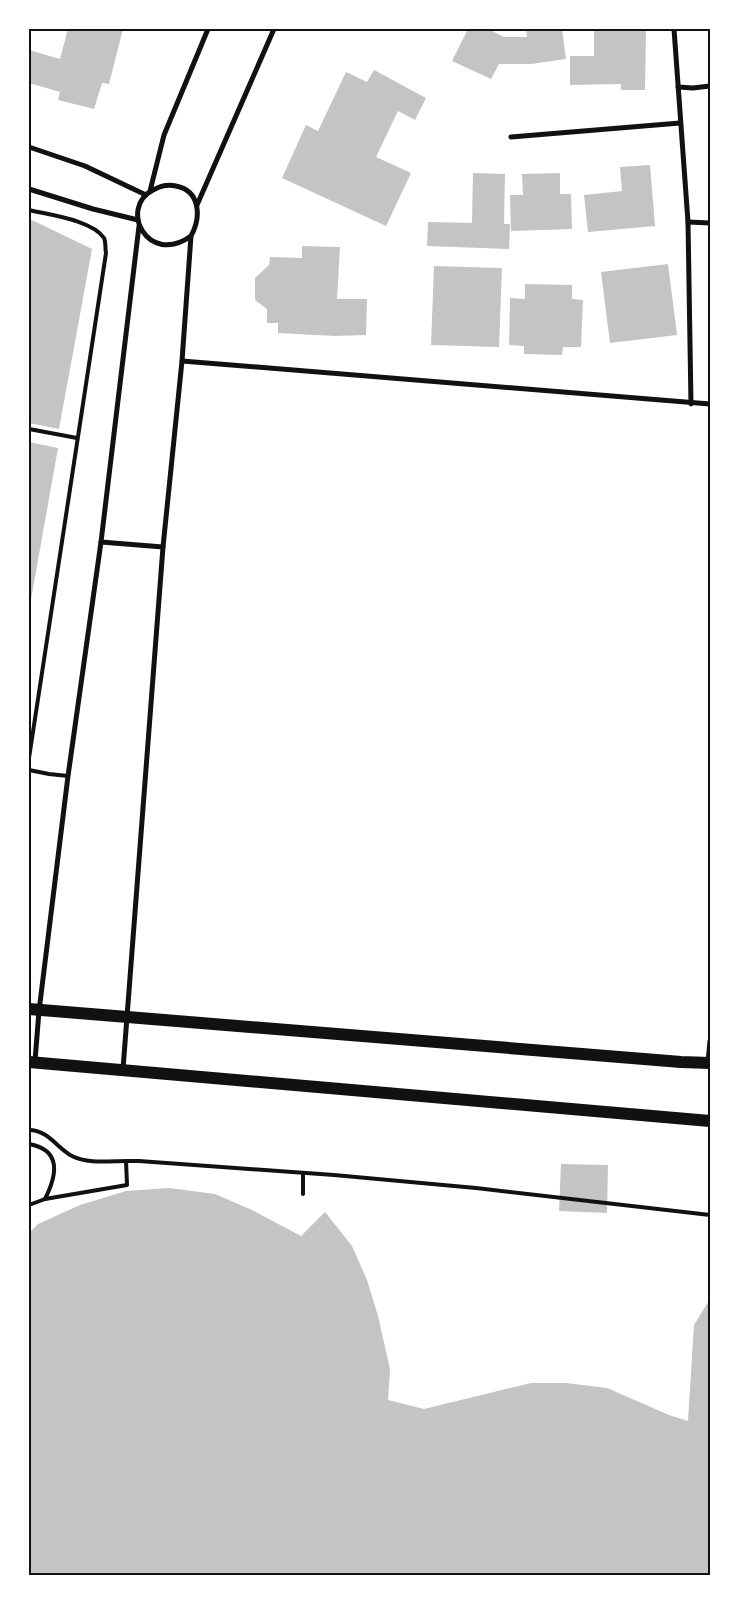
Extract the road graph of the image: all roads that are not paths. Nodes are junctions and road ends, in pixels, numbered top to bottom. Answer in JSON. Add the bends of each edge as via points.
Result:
{"nodes":[{"id":1,"x":208,"y":29,"type":"edge"},
{"id":2,"x":274,"y":29,"type":"edge"},
{"id":3,"x":674,"y":29,"type":"edge"},
{"id":4,"x":710,"y":86,"type":"edge"},
{"id":5,"x":678,"y":87,"type":"junction"},
{"id":6,"x":680,"y":123,"type":"junction"},
{"id":7,"x":511,"y":137,"type":"dead end"},
{"id":8,"x":29,"y":147,"type":"edge"},
{"id":9,"x":29,"y":189,"type":"edge"},
{"id":10,"x":148,"y":193,"type":"junction"},
{"id":11,"x":197,"y":205,"type":"junction"},
{"id":12,"x":29,"y":210,"type":"edge"},
{"id":13,"x":688,"y":222,"type":"junction"},
{"id":14,"x":139,"y":223,"type":"junction"},
{"id":15,"x":710,"y":223,"type":"edge"},
{"id":16,"x":191,"y":236,"type":"junction"},
{"id":17,"x":182,"y":361,"type":"junction"},
{"id":18,"x":691,"y":404,"type":"junction"},
{"id":19,"x":710,"y":404,"type":"edge"},
{"id":20,"x":29,"y":429,"type":"edge"},
{"id":21,"x":77,"y":438,"type":"junction"},
{"id":22,"x":101,"y":542,"type":"junction"},
{"id":23,"x":163,"y":547,"type":"junction"},
{"id":24,"x":29,"y":758,"type":"edge"},
{"id":25,"x":29,"y":770,"type":"edge"},
{"id":26,"x":68,"y":776,"type":"junction"},
{"id":27,"x":34,"y":1010,"type":"edge"},
{"id":28,"x":127,"y":1018,"type":"junction"},
{"id":29,"x":710,"y":1041,"type":"edge"},
{"id":30,"x":32,"y":1062,"type":"edge"},
{"id":31,"x":709,"y":1062,"type":"edge"},
{"id":32,"x":123,"y":1070,"type":"junction"},
{"id":33,"x":710,"y":1122,"type":"edge"},
{"id":34,"x":29,"y":1130,"type":"edge"},
{"id":35,"x":29,"y":1144,"type":"edge"},
{"id":36,"x":126,"y":1161,"type":"junction"},
{"id":37,"x":303,"y":1173,"type":"junction"},
{"id":38,"x":303,"y":1194,"type":"dead end"},
{"id":39,"x":45,"y":1199,"type":"junction"},
{"id":40,"x":29,"y":1205,"type":"edge"},
{"id":41,"x":710,"y":1215,"type":"edge"}],
"edges":[{"from":1,"to":10,"type":"street","via":[[164,135]]},
{"from":2,"to":11,"type":"street"},
{"from":3,"to":5,"type":"street"},
{"from":4,"to":5,"type":"street"},
{"from":5,"to":6,"type":"street"},
{"from":6,"to":7,"type":"street"},
{"from":6,"to":13,"type":"street"},
{"from":8,"to":10,"type":"street"},
{"from":9,"to":14,"type":"street"},
{"from":10,"to":11,"type":"street","via":[[167,185],[177,186],[186,190]]},
{"from":10,"to":14,"type":"street","via":[[139,207]]},
{"from":11,"to":16,"type":"street","via":[[197,220]]},
{"from":12,"to":21,"type":"lane","via":[[94,228],[105,240],[106,254]]},
{"from":13,"to":15,"type":"street"},
{"from":13,"to":18,"type":"street"},
{"from":14,"to":16,"type":"street","via":[[144,234],[161,245],[182,243]]},
{"from":14,"to":22,"type":"street"},
{"from":16,"to":17,"type":"street"},
{"from":17,"to":18,"type":"street"},
{"from":17,"to":23,"type":"street"},
{"from":18,"to":19,"type":"street"},
{"from":20,"to":21,"type":"lane"},
{"from":21,"to":24,"type":"lane"},
{"from":22,"to":23,"type":"street"},
{"from":22,"to":26,"type":"street"},
{"from":23,"to":28,"type":"street"},
{"from":25,"to":26,"type":"lane"},
{"from":26,"to":27,"type":"street"},
{"from":27,"to":28,"type":"main road"},
{"from":27,"to":30,"type":"street"},
{"from":28,"to":31,"type":"main road"},
{"from":28,"to":32,"type":"street"},
{"from":29,"to":31,"type":"street"},
{"from":30,"to":32,"type":"main road"},
{"from":32,"to":33,"type":"main road"},
{"from":34,"to":36,"type":"lane","via":[[47,1136],[71,1156],[82,1160]]},
{"from":35,"to":39,"type":"lane","via":[[40,1146],[54,1163],[53,1183]]},
{"from":36,"to":37,"type":"lane"},
{"from":36,"to":39,"type":"lane","via":[[127,1185]]},
{"from":37,"to":38,"type":"lane"},
{"from":37,"to":41,"type":"lane","via":[[476,1188]]},
{"from":39,"to":40,"type":"lane"}]}
